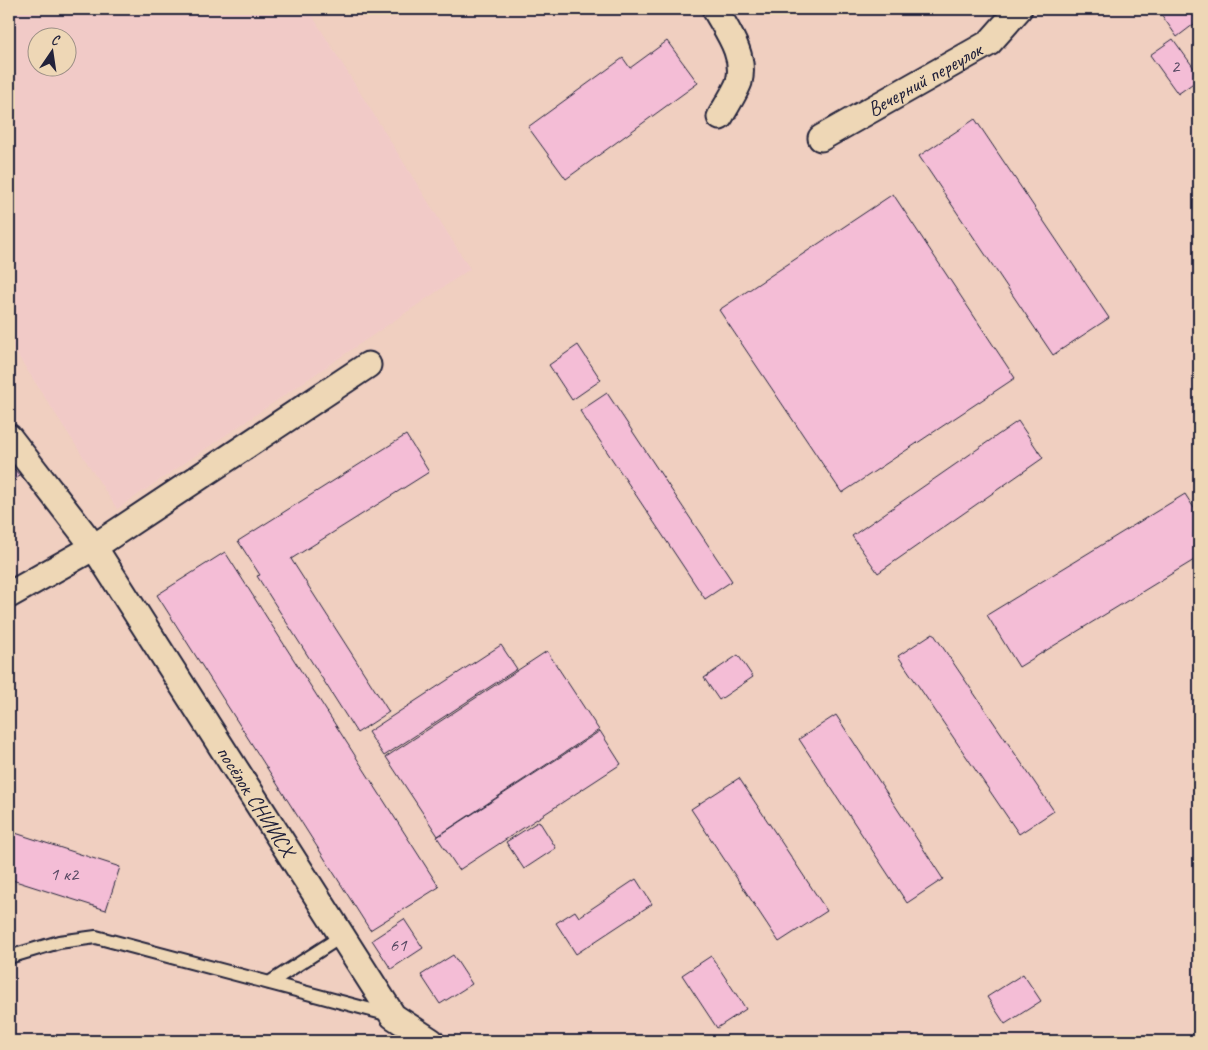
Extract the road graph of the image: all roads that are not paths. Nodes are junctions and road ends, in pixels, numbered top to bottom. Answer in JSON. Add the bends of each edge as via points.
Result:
{"nodes":[{"id":1,"x":714,"y":9,"type":"edge"},
{"id":2,"x":1018,"y":9,"type":"edge"},
{"id":3,"x":720,"y":117,"type":"dead end"},
{"id":4,"x":821,"y":138,"type":"dead end"},
{"id":5,"x":368,"y":365,"type":"dead end"},
{"id":6,"x":9,"y":437,"type":"edge"},
{"id":7,"x":94,"y":547,"type":"junction"},
{"id":8,"x":9,"y":595,"type":"edge"},
{"id":9,"x":342,"y":936,"type":"junction"},
{"id":10,"x":9,"y":957,"type":"edge"},
{"id":11,"x":269,"y":983,"type":"junction"},
{"id":12,"x":393,"y":1016,"type":"junction"},
{"id":13,"x":431,"y":1041,"type":"edge"}],
"edges":[{"from":1,"to":3,"type":"street","via":[[737,47],[740,65],[739,82]]},
{"from":2,"to":4,"type":"street","name":"Вечерний переулок","via":[[989,43]]},
{"from":5,"to":7,"type":"street"},
{"from":6,"to":7,"type":"street","name":"посёлок СНИИСХ"},
{"from":7,"to":8,"type":"street"},
{"from":7,"to":9,"type":"street","name":"посёлок СНИИСХ"},
{"from":9,"to":11,"type":"lane"},
{"from":9,"to":12,"type":"street","name":"посёлок СНИИСХ"},
{"from":10,"to":11,"type":"lane","via":[[59,942],[96,937]]},
{"from":11,"to":12,"type":"lane"},
{"from":12,"to":13,"type":"street","name":"посёлок СНИИСХ"}]}
